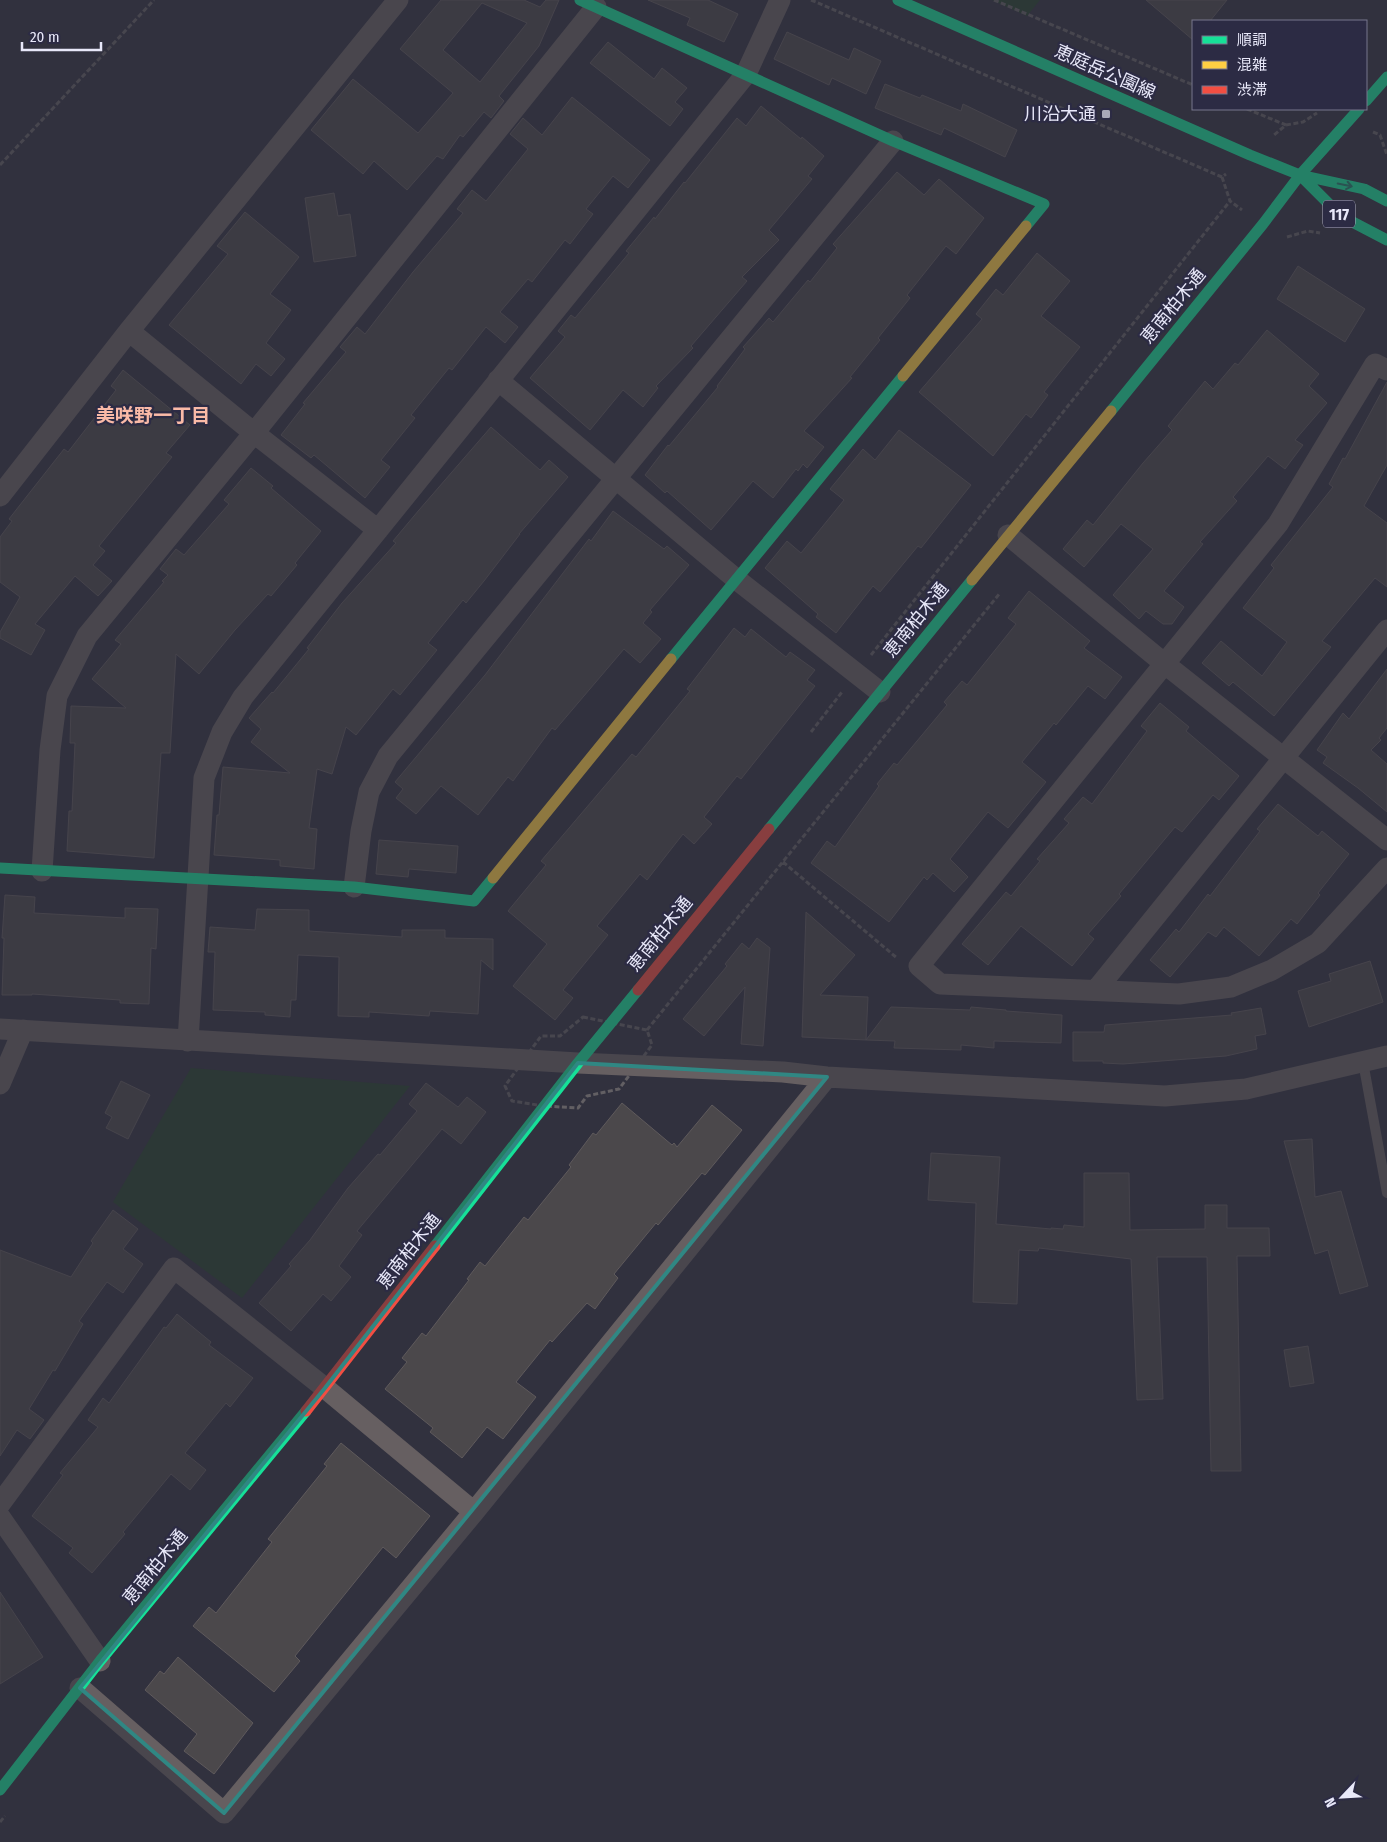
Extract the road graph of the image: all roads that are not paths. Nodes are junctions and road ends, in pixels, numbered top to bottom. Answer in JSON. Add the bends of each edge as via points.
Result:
{"nodes":[{"id":1,"x":398,"y":0,"type":"edge"},
{"id":2,"x":780,"y":0,"type":"edge"},
{"id":3,"x":898,"y":0,"type":"edge"},
{"id":4,"x":588,"y":3,"type":"edge"},
{"id":5,"x":746,"y":74,"type":"junction"},
{"id":6,"x":1387,"y":77,"type":"edge"},
{"id":7,"x":1367,"y":100,"type":"edge"},
{"id":8,"x":1358,"y":110,"type":"edge"},
{"id":9,"x":893,"y":141,"type":"junction"},
{"id":10,"x":1300,"y":175,"type":"junction"},
{"id":11,"x":1387,"y":201,"type":"edge"},
{"id":12,"x":1387,"y":240,"type":"edge"},
{"id":13,"x":129,"y":331,"type":"junction"},
{"id":14,"x":1387,"y":370,"type":"edge"},
{"id":15,"x":498,"y":380,"type":"junction"},
{"id":16,"x":254,"y":433,"type":"junction"},
{"id":17,"x":614,"y":479,"type":"junction"},
{"id":18,"x":0,"y":496,"type":"edge"},
{"id":19,"x":378,"y":530,"type":"junction"},
{"id":20,"x":1008,"y":535,"type":"junction"},
{"id":21,"x":736,"y":579,"type":"junction"},
{"id":22,"x":1387,"y":630,"type":"edge"},
{"id":23,"x":1165,"y":664,"type":"junction"},
{"id":24,"x":880,"y":692,"type":"junction"},
{"id":25,"x":1284,"y":758,"type":"junction"},
{"id":26,"x":1387,"y":840,"type":"edge"},
{"id":27,"x":0,"y":868,"type":"edge"},
{"id":28,"x":1387,"y":868,"type":"edge"},
{"id":29,"x":42,"y":871,"type":"junction"},
{"id":30,"x":197,"y":880,"type":"junction"},
{"id":31,"x":354,"y":887,"type":"junction"},
{"id":32,"x":1096,"y":990,"type":"junction"},
{"id":33,"x":0,"y":1029,"type":"edge"},
{"id":34,"x":23,"y":1030,"type":"junction"},
{"id":35,"x":188,"y":1041,"type":"junction"},
{"id":36,"x":1387,"y":1056,"type":"edge"},
{"id":37,"x":1363,"y":1062,"type":"junction"},
{"id":38,"x":578,"y":1063,"type":"junction"},
{"id":39,"x":827,"y":1078,"type":"junction"},
{"id":40,"x":0,"y":1084,"type":"edge"},
{"id":41,"x":1387,"y":1193,"type":"edge"},
{"id":42,"x":325,"y":1388,"type":"junction"},
{"id":43,"x":0,"y":1504,"type":"edge"},
{"id":44,"x":474,"y":1512,"type":"junction"},
{"id":45,"x":0,"y":1518,"type":"edge"},
{"id":46,"x":100,"y":1661,"type":"junction"},
{"id":47,"x":80,"y":1688,"type":"junction"},
{"id":48,"x":0,"y":1790,"type":"edge"}],
"edges":[{"from":1,"to":13,"type":"street"},
{"from":2,"to":5,"type":"street"},
{"from":3,"to":10,"type":"street","name":"恵庭岳公園線","number":"117","via":[[1250,156]]},
{"from":4,"to":5,"type":"street"},
{"from":4,"to":16,"type":"street"},
{"from":5,"to":9,"type":"street"},
{"from":5,"to":15,"type":"street"},
{"from":6,"to":7,"type":"street"},
{"from":8,"to":10,"type":"street","name":"恵南柏木通"},
{"from":9,"to":17,"type":"street"},
{"from":9,"to":21,"type":"street","via":[[1044,204]]},
{"from":10,"to":11,"type":"street","name":"恵庭岳公園線","number":"117","one_way":true,"via":[[1364,189]]},
{"from":10,"to":12,"type":"street","name":"恵庭岳公園線","number":"117","via":[[1341,216]]},
{"from":10,"to":20,"type":"street","name":"恵南柏木通"},
{"from":13,"to":16,"type":"street"},
{"from":13,"to":18,"type":"street"},
{"from":14,"to":23,"type":"street","via":[[1375,364],[1278,524]]},
{"from":15,"to":17,"type":"street"},
{"from":15,"to":19,"type":"street"},
{"from":16,"to":19,"type":"street"},
{"from":16,"to":29,"type":"street","via":[[87,636],[57,696]]},
{"from":17,"to":21,"type":"street"},
{"from":17,"to":31,"type":"street","via":[[388,756],[369,792]]},
{"from":19,"to":30,"type":"street","via":[[243,697],[222,732],[204,778]]},
{"from":20,"to":23,"type":"street"},
{"from":20,"to":24,"type":"street","name":"恵南柏木通"},
{"from":21,"to":24,"type":"street"},
{"from":21,"to":31,"type":"street","via":[[474,901]]},
{"from":22,"to":25,"type":"street"},
{"from":23,"to":25,"type":"street"},
{"from":23,"to":32,"type":"street","via":[[919,966],[940,984]]},
{"from":24,"to":38,"type":"street","name":"恵南柏木通"},
{"from":25,"to":26,"type":"street"},
{"from":25,"to":32,"type":"street"},
{"from":27,"to":29,"type":"street"},
{"from":28,"to":32,"type":"street","via":[[1318,943],[1272,970],[1231,987],[1178,994]]},
{"from":29,"to":30,"type":"street"},
{"from":30,"to":31,"type":"street"},
{"from":30,"to":35,"type":"street"},
{"from":33,"to":34,"type":"street"},
{"from":34,"to":35,"type":"street"},
{"from":34,"to":40,"type":"street"},
{"from":35,"to":38,"type":"street"},
{"from":36,"to":37,"type":"street"},
{"from":37,"to":39,"type":"street","via":[[1246,1089],[1165,1096]]},
{"from":37,"to":41,"type":"lane"},
{"from":38,"to":39,"type":"street","via":[[783,1072]]},
{"from":38,"to":42,"type":"street","name":"恵南柏木通"},
{"from":39,"to":44,"type":"street"},
{"from":42,"to":43,"type":"street","via":[[174,1268]]},
{"from":42,"to":44,"type":"street"},
{"from":42,"to":46,"type":"street","name":"恵南柏木通"},
{"from":44,"to":47,"type":"street","via":[[224,1813]]},
{"from":45,"to":46,"type":"street"},
{"from":46,"to":47,"type":"street","name":"恵南柏木通"},
{"from":47,"to":48,"type":"street","name":"恵南柏木通"}]}
